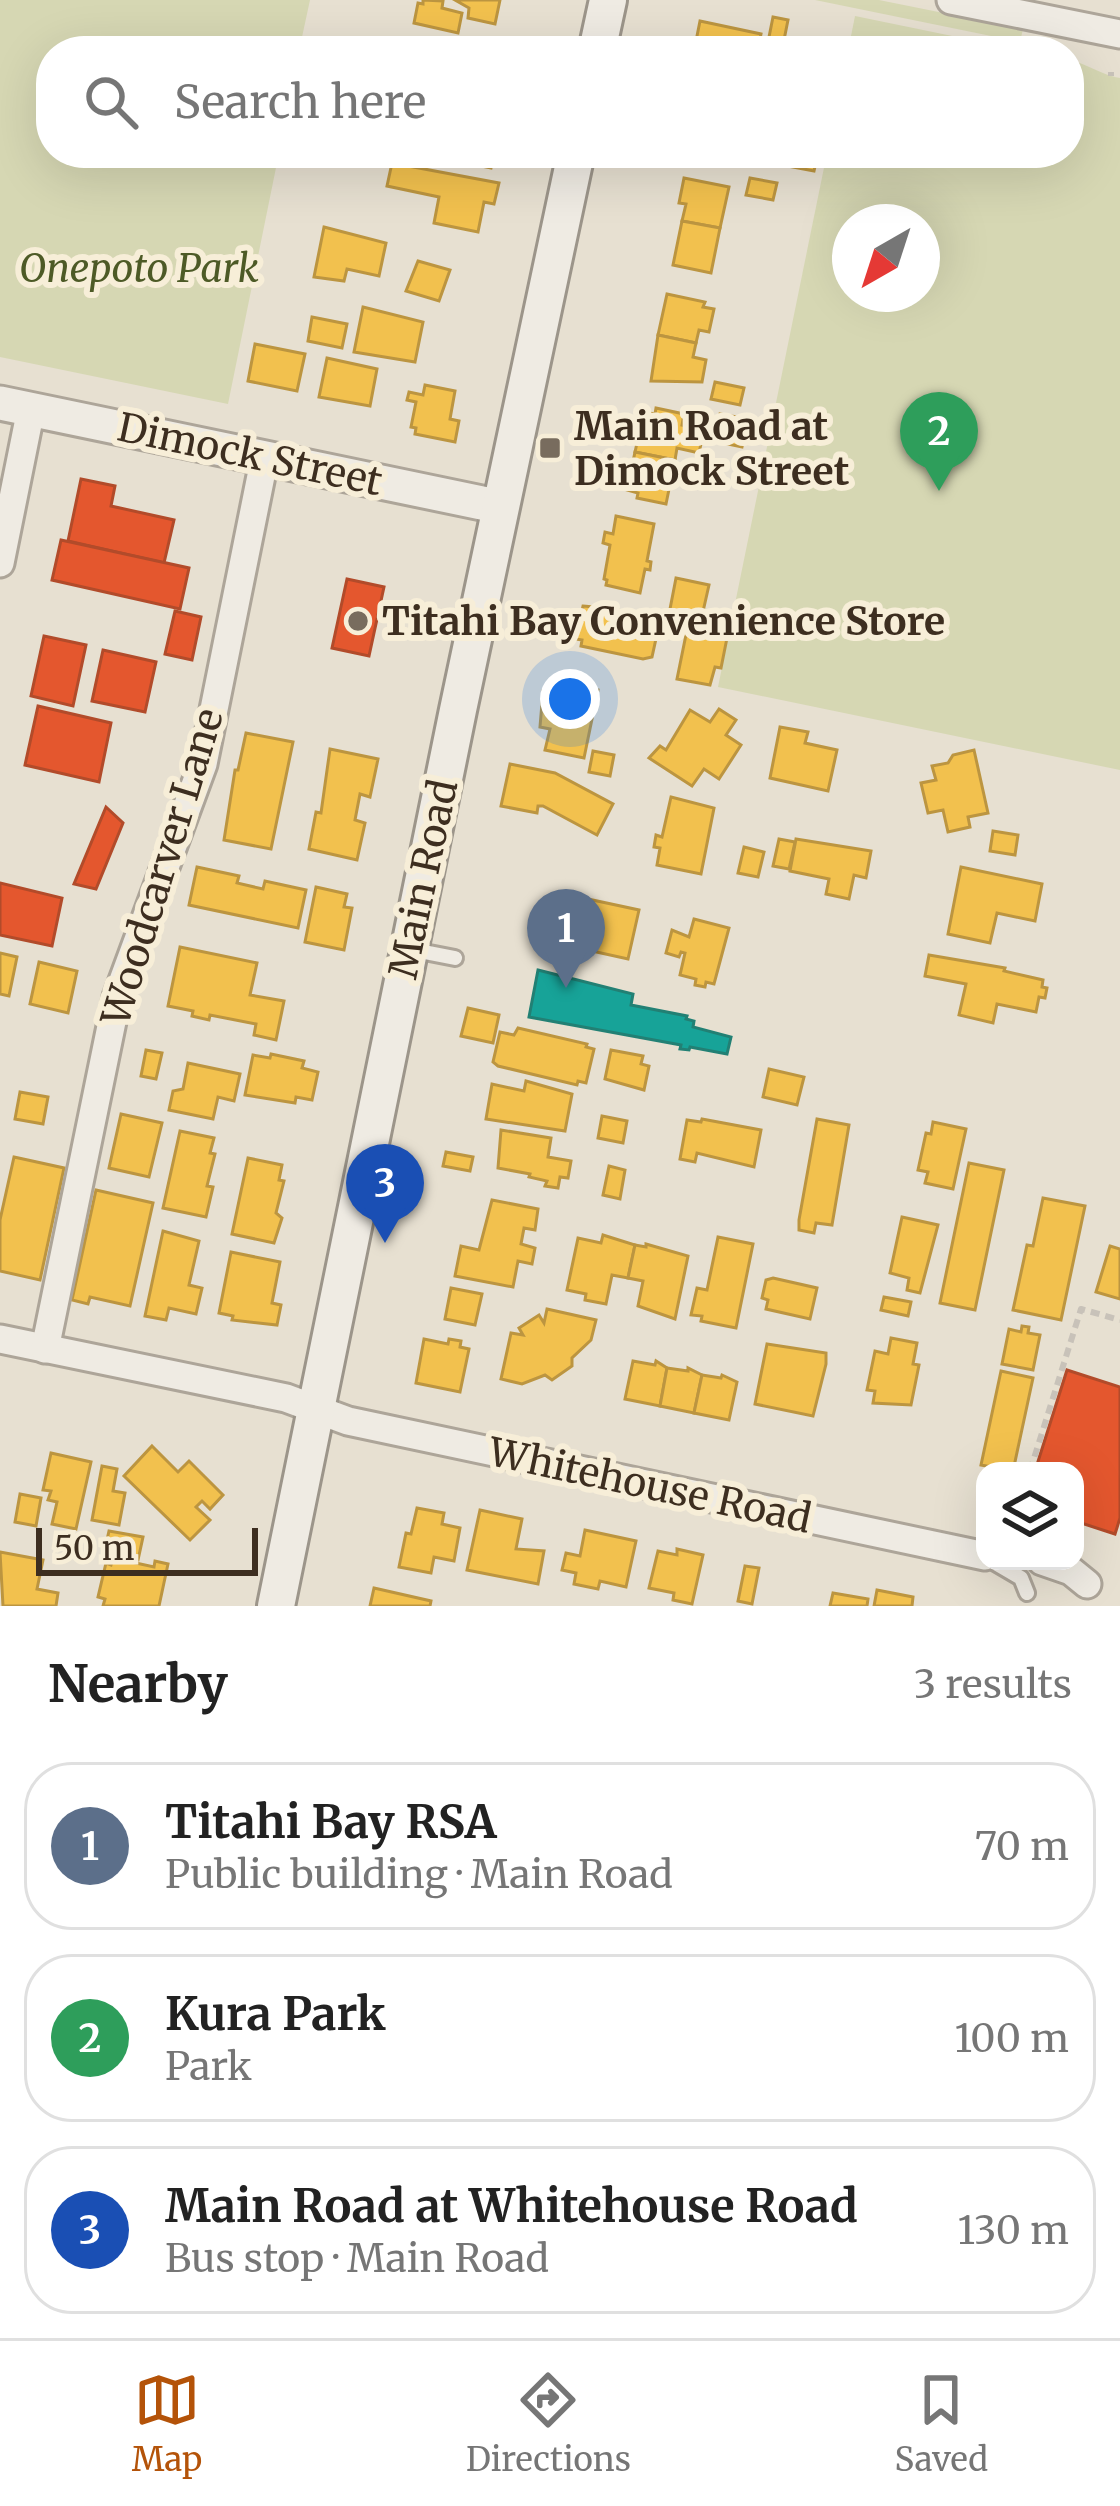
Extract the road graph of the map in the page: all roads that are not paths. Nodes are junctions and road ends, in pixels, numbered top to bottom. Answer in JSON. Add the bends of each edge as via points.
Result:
{"nodes":[{"id":1,"x":608,"y":0,"type":"edge"},
{"id":2,"x":951,"y":0,"type":"edge"},
{"id":3,"x":1090,"y":14,"type":"edge"},
{"id":4,"x":1120,"y":34,"type":"edge"},
{"id":5,"x":601,"y":36,"type":"edge"},
{"id":6,"x":573,"y":168,"type":"edge"},
{"id":7,"x":15,"y":406,"type":"edge"},
{"id":8,"x":265,"y":456,"type":"junction"},
{"id":9,"x":501,"y":507,"type":"junction"},
{"id":10,"x":0,"y":563,"type":"edge"},
{"id":11,"x":409,"y":949,"type":"junction"},
{"id":12,"x":455,"y":958,"type":"dead end"},
{"id":13,"x":0,"y":1339,"type":"edge"},
{"id":14,"x":45,"y":1349,"type":"junction"},
{"id":15,"x":316,"y":1408,"type":"junction"},
{"id":16,"x":976,"y":1556,"type":"edge"},
{"id":17,"x":1007,"y":1570,"type":"edge"},
{"id":18,"x":1067,"y":1570,"type":"edge"},
{"id":19,"x":1027,"y":1593,"type":"dead end"},
{"id":20,"x":1089,"y":1593,"type":"dead end"},
{"id":21,"x":276,"y":1606,"type":"edge"}],
"edges":[{"from":1,"to":5,"type":"main road"},
{"from":2,"to":3,"type":"street"},
{"from":3,"to":4,"type":"street"},
{"from":6,"to":9,"type":"main road","name":"Main Road"},
{"from":7,"to":8,"type":"street","name":"Dimock Street"},
{"from":7,"to":10,"type":"street"},
{"from":8,"to":9,"type":"street","name":"Dimock Street"},
{"from":8,"to":14,"type":"street","name":"Woodcarver Lane","via":[[203,764],[117,997]]},
{"from":9,"to":11,"type":"main road","name":"Main Road"},
{"from":11,"to":12,"type":"lane"},
{"from":11,"to":15,"type":"main road","name":"Main Road"},
{"from":13,"to":14,"type":"street","name":"Whitehouse Road"},
{"from":14,"to":15,"type":"street","name":"Whitehouse Road"},
{"from":15,"to":16,"type":"street","name":"Whitehouse Road"},
{"from":15,"to":21,"type":"main road","name":"Main Road"},
{"from":17,"to":19,"type":"lane"},
{"from":18,"to":20,"type":"street"}]}
